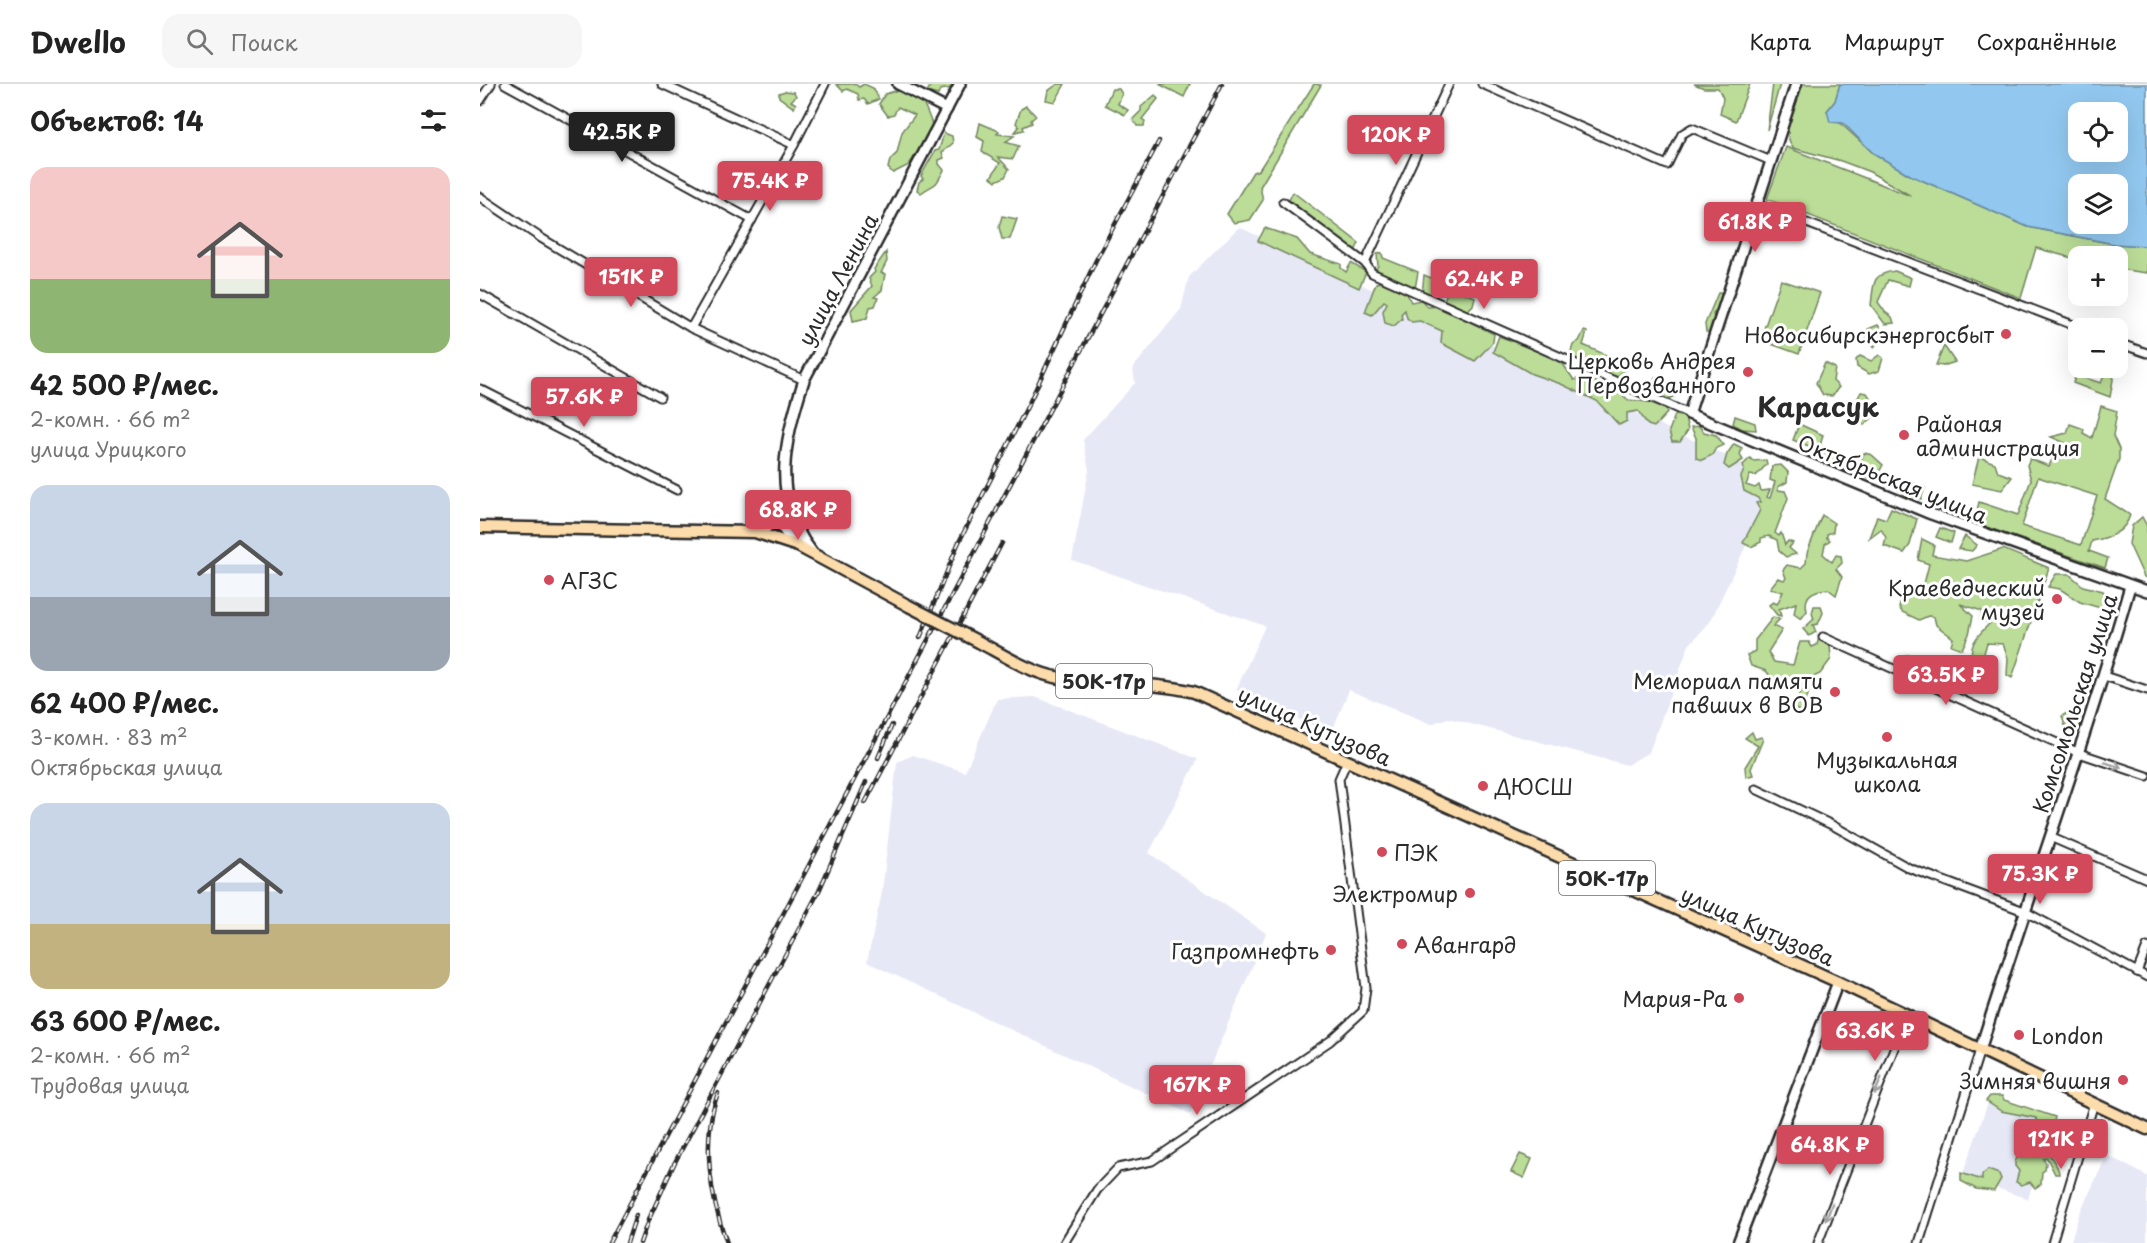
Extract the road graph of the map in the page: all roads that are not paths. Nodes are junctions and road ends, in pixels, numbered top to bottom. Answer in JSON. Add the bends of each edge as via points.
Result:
{"nodes":[{"id":1,"x":491,"y":84,"type":"edge"},
{"id":2,"x":505,"y":84,"type":"edge"},
{"id":3,"x":662,"y":84,"type":"edge"},
{"id":4,"x":825,"y":84,"type":"edge"},
{"id":5,"x":898,"y":84,"type":"edge"},
{"id":6,"x":960,"y":84,"type":"edge"},
{"id":7,"x":1449,"y":84,"type":"edge"},
{"id":8,"x":1482,"y":84,"type":"edge"},
{"id":9,"x":1796,"y":84,"type":"edge"},
{"id":10,"x":480,"y":101,"type":"edge"},
{"id":11,"x":947,"y":109,"type":"junction"},
{"id":12,"x":794,"y":145,"type":"junction"},
{"id":13,"x":1771,"y":161,"type":"junction"},
{"id":14,"x":480,"y":197,"type":"edge"},
{"id":15,"x":1283,"y":202,"type":"dead end"},
{"id":16,"x":1757,"y":204,"type":"junction"},
{"id":17,"x":752,"y":219,"type":"junction"},
{"id":18,"x":1365,"y":263,"type":"junction"},
{"id":19,"x":480,"y":294,"type":"edge"},
{"id":20,"x":2068,"y":323,"type":"edge"},
{"id":21,"x":691,"y":328,"type":"junction"},
{"id":22,"x":2128,"y":346,"type":"edge"},
{"id":23,"x":2147,"y":353,"type":"edge"},
{"id":24,"x":804,"y":380,"type":"junction"},
{"id":25,"x":480,"y":389,"type":"edge"},
{"id":26,"x":660,"y":397,"type":"dead end"},
{"id":27,"x":1689,"y":414,"type":"junction"},
{"id":28,"x":676,"y":490,"type":"dead end"},
{"id":29,"x":786,"y":518,"type":"junction"},
{"id":30,"x":480,"y":527,"type":"edge"},
{"id":31,"x":755,"y":532,"type":"junction"},
{"id":32,"x":781,"y":536,"type":"junction"},
{"id":33,"x":812,"y":552,"type":"junction"},
{"id":34,"x":2130,"y":586,"type":"junction"},
{"id":35,"x":2147,"y":591,"type":"edge"},
{"id":36,"x":1823,"y":637,"type":"dead end"},
{"id":37,"x":2104,"y":676,"type":"junction"},
{"id":38,"x":2147,"y":690,"type":"edge"},
{"id":39,"x":2079,"y":753,"type":"junction"},
{"id":40,"x":1347,"y":761,"type":"junction"},
{"id":41,"x":2147,"y":776,"type":"edge"},
{"id":42,"x":1756,"y":789,"type":"dead end"},
{"id":43,"x":2050,"y":837,"type":"junction"},
{"id":44,"x":2147,"y":879,"type":"edge"},
{"id":45,"x":2024,"y":911,"type":"junction"},
{"id":46,"x":2147,"y":947,"type":"edge"},
{"id":47,"x":2137,"y":972,"type":"junction"},
{"id":48,"x":2147,"y":977,"type":"edge"},
{"id":49,"x":1838,"y":982,"type":"junction"},
{"id":50,"x":1907,"y":1015,"type":"junction"},
{"id":51,"x":1980,"y":1050,"type":"junction"},
{"id":52,"x":2094,"y":1104,"type":"junction"},
{"id":53,"x":2147,"y":1129,"type":"edge"},
{"id":54,"x":1064,"y":1243,"type":"edge"},
{"id":55,"x":1738,"y":1243,"type":"edge"},
{"id":56,"x":1818,"y":1243,"type":"edge"},
{"id":57,"x":1919,"y":1243,"type":"edge"},
{"id":58,"x":2052,"y":1243,"type":"edge"}],
"edges":[{"from":1,"to":10,"type":"street"},
{"from":2,"to":17,"type":"street"},
{"from":3,"to":12,"type":"street"},
{"from":4,"to":12,"type":"street"},
{"from":5,"to":11,"type":"street"},
{"from":6,"to":11,"type":"street","name":"улица Ленина"},
{"from":7,"to":18,"type":"street"},
{"from":8,"to":13,"type":"street","via":[[1666,165],[1682,134],[1692,128]]},
{"from":9,"to":13,"type":"street"},
{"from":11,"to":24,"type":"street","name":"улица Ленина"},
{"from":12,"to":17,"type":"street"},
{"from":13,"to":16,"type":"street"},
{"from":14,"to":21,"type":"street"},
{"from":15,"to":18,"type":"street","name":"Октябрьская улица"},
{"from":16,"to":20,"type":"street"},
{"from":16,"to":27,"type":"street"},
{"from":17,"to":21,"type":"street"},
{"from":18,"to":27,"type":"street","name":"Октябрьская улица","via":[[1372,273]]},
{"from":19,"to":26,"type":"street"},
{"from":21,"to":24,"type":"street"},
{"from":22,"to":23,"type":"street"},
{"from":24,"to":29,"type":"street","name":"улица Ленина","via":[[786,450]]},
{"from":25,"to":28,"type":"street"},
{"from":27,"to":34,"type":"street","name":"Октябрьская улица","via":[[1930,514]]},
{"from":29,"to":31,"type":"street"},
{"from":29,"to":32,"type":"street","via":[[790,530]]},
{"from":29,"to":33,"type":"street","name":"улица Ленина"},
{"from":30,"to":31,"type":"main road","number":"50К-17р"},
{"from":31,"to":32,"type":"main road","number":"50К-17р"},
{"from":32,"to":33,"type":"main road","number":"50К-17р"},
{"from":33,"to":40,"type":"main road","name":"улица Кутузова","number":"50К-17р","bridge":true,"via":[[1026,668],[1060,678],[1194,692]]},
{"from":34,"to":35,"type":"street","name":"Октябрьская улица"},
{"from":34,"to":37,"type":"street","name":"Комсомольская улица"},
{"from":36,"to":39,"type":"street"},
{"from":37,"to":38,"type":"street"},
{"from":37,"to":39,"type":"street","name":"Комсомольская улица"},
{"from":39,"to":41,"type":"street","one_way":true},
{"from":39,"to":43,"type":"street","name":"Комсомольская улица"},
{"from":40,"to":49,"type":"main road","name":"улица Кутузова","number":"50К-17р"},
{"from":40,"to":54,"type":"street","via":[[1339,779],[1365,988],[1363,1011],[1330,1041],[1152,1161],[1118,1168],[1096,1190]]},
{"from":42,"to":45,"type":"street","via":[[1909,868]]},
{"from":43,"to":44,"type":"street"},
{"from":43,"to":45,"type":"street","name":"Комсомольская улица"},
{"from":45,"to":47,"type":"street"},
{"from":45,"to":51,"type":"street","name":"Комсомольская улица"},
{"from":46,"to":47,"type":"street"},
{"from":47,"to":48,"type":"street"},
{"from":49,"to":50,"type":"main road","name":"улица Кутузова","number":"50К-17р"},
{"from":49,"to":55,"type":"street"},
{"from":50,"to":51,"type":"main road","name":"улица Кутузова","number":"50К-17р"},
{"from":50,"to":56,"type":"street","one_way":true},
{"from":51,"to":52,"type":"main road","name":"улица Кутузова","number":"50К-17р"},
{"from":51,"to":57,"type":"street","name":"Комсомольская улица"},
{"from":52,"to":53,"type":"main road","name":"улица Кутузова","number":"50К-17р"},
{"from":52,"to":58,"type":"street"}]}
